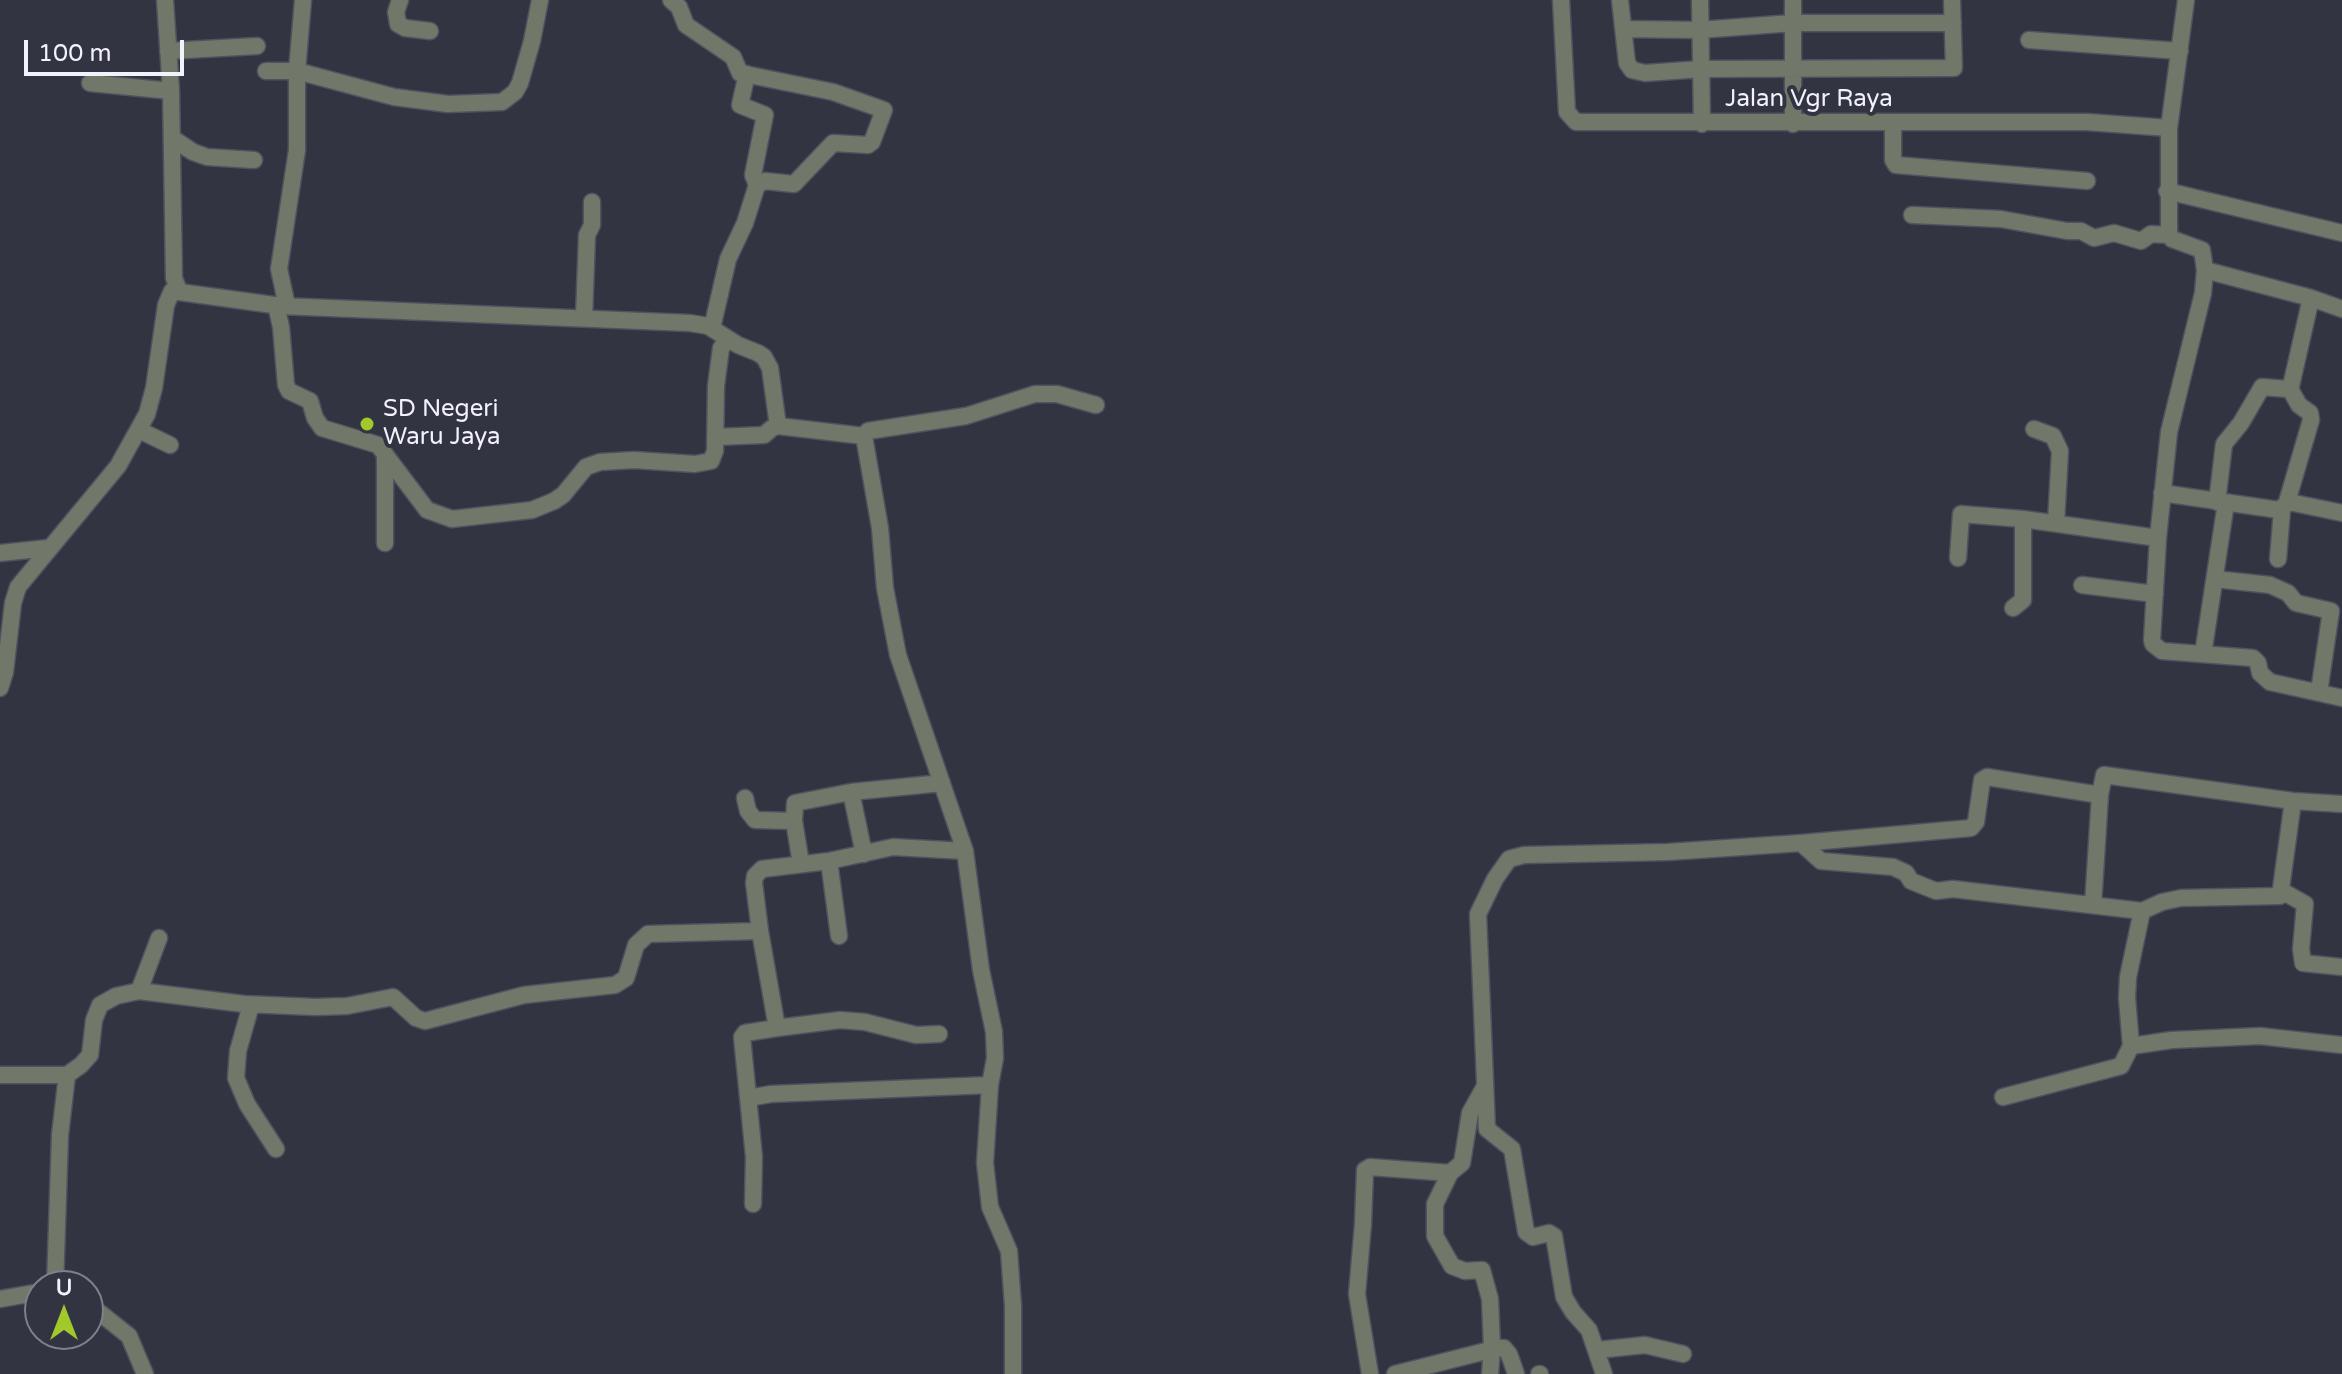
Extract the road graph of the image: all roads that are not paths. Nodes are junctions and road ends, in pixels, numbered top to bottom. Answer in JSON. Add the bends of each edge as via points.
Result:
{"nodes":[{"id":1,"x":165,"y":0,"type":"edge"},
{"id":2,"x":303,"y":0,"type":"edge"},
{"id":3,"x":400,"y":0,"type":"edge"},
{"id":4,"x":540,"y":0,"type":"edge"},
{"id":5,"x":671,"y":0,"type":"edge"},
{"id":6,"x":1561,"y":0,"type":"edge"},
{"id":7,"x":1620,"y":0,"type":"edge"},
{"id":8,"x":1700,"y":0,"type":"edge"},
{"id":9,"x":1793,"y":0,"type":"edge"},
{"id":10,"x":1952,"y":0,"type":"edge"},
{"id":11,"x":2186,"y":0,"type":"edge"},
{"id":12,"x":1793,"y":23,"type":"junction"},
{"id":13,"x":1953,"y":23,"type":"junction"},
{"id":14,"x":1624,"y":29,"type":"junction"},
{"id":15,"x":1699,"y":30,"type":"junction"},
{"id":16,"x":430,"y":31,"type":"dead end"},
{"id":17,"x":2029,"y":40,"type":"dead end"},
{"id":18,"x":257,"y":46,"type":"dead end"},
{"id":19,"x":168,"y":51,"type":"junction"},
{"id":20,"x":2180,"y":51,"type":"junction"},
{"id":21,"x":1702,"y":69,"type":"junction"},
{"id":22,"x":1793,"y":69,"type":"junction"},
{"id":23,"x":266,"y":71,"type":"dead end"},
{"id":24,"x":297,"y":71,"type":"junction"},
{"id":25,"x":747,"y":74,"type":"junction"},
{"id":26,"x":90,"y":83,"type":"dead end"},
{"id":27,"x":171,"y":91,"type":"junction"},
{"id":28,"x":1702,"y":124,"type":"junction"},
{"id":29,"x":1793,"y":124,"type":"junction"},
{"id":30,"x":1893,"y":124,"type":"junction"},
{"id":31,"x":2169,"y":128,"type":"junction"},
{"id":32,"x":172,"y":138,"type":"junction"},
{"id":33,"x":254,"y":160,"type":"dead end"},
{"id":34,"x":2087,"y":181,"type":"dead end"},
{"id":35,"x":757,"y":185,"type":"junction"},
{"id":36,"x":2167,"y":191,"type":"junction"},
{"id":37,"x":592,"y":202,"type":"dead end"},
{"id":38,"x":1912,"y":215,"type":"dead end"},
{"id":39,"x":2342,"y":233,"type":"edge"},
{"id":40,"x":2169,"y":235,"type":"junction"},
{"id":41,"x":2205,"y":270,"type":"junction"},
{"id":42,"x":179,"y":291,"type":"junction"},
{"id":43,"x":2311,"y":298,"type":"junction"},
{"id":44,"x":282,"y":306,"type":"junction"},
{"id":45,"x":2342,"y":309,"type":"edge"},
{"id":46,"x":584,"y":318,"type":"junction"},
{"id":47,"x":712,"y":328,"type":"junction"},
{"id":48,"x":728,"y":339,"type":"junction"},
{"id":49,"x":2290,"y":389,"type":"junction"},
{"id":50,"x":1096,"y":405,"type":"dead end"},
{"id":51,"x":778,"y":426,"type":"junction"},
{"id":52,"x":2034,"y":429,"type":"dead end"},
{"id":53,"x":139,"y":430,"type":"junction"},
{"id":54,"x":864,"y":436,"type":"junction"},
{"id":55,"x":715,"y":437,"type":"junction"},
{"id":56,"x":170,"y":445,"type":"dead end"},
{"id":57,"x":385,"y":454,"type":"junction"},
{"id":58,"x":2162,"y":493,"type":"junction"},
{"id":59,"x":2221,"y":502,"type":"junction"},
{"id":60,"x":2284,"y":506,"type":"junction"},
{"id":61,"x":2342,"y":513,"type":"edge"},
{"id":62,"x":2023,"y":519,"type":"junction"},
{"id":63,"x":2056,"y":523,"type":"junction"},
{"id":64,"x":2158,"y":538,"type":"junction"},
{"id":65,"x":385,"y":543,"type":"dead end"},
{"id":66,"x":48,"y":548,"type":"junction"},
{"id":67,"x":0,"y":553,"type":"edge"},
{"id":68,"x":1958,"y":558,"type":"dead end"},
{"id":69,"x":2278,"y":559,"type":"dead end"},
{"id":70,"x":2215,"y":579,"type":"junction"},
{"id":71,"x":2082,"y":585,"type":"dead end"},
{"id":72,"x":2155,"y":594,"type":"junction"},
{"id":73,"x":2013,"y":608,"type":"dead end"},
{"id":74,"x":2203,"y":654,"type":"junction"},
{"id":75,"x":0,"y":688,"type":"edge"},
{"id":76,"x":2319,"y":692,"type":"junction"},
{"id":77,"x":2342,"y":698,"type":"edge"},
{"id":78,"x":942,"y":783,"type":"junction"},
{"id":79,"x":851,"y":792,"type":"junction"},
{"id":80,"x":2100,"y":795,"type":"junction"},
{"id":81,"x":745,"y":798,"type":"dead end"},
{"id":82,"x":2293,"y":801,"type":"junction"},
{"id":83,"x":2342,"y":804,"type":"edge"},
{"id":84,"x":794,"y":821,"type":"junction"},
{"id":85,"x":1801,"y":843,"type":"junction"},
{"id":86,"x":965,"y":851,"type":"junction"},
{"id":87,"x":864,"y":854,"type":"junction"},
{"id":88,"x":829,"y":861,"type":"junction"},
{"id":89,"x":801,"y":864,"type":"junction"},
{"id":90,"x":2282,"y":891,"type":"junction"},
{"id":91,"x":2093,"y":905,"type":"junction"},
{"id":92,"x":2142,"y":911,"type":"junction"},
{"id":93,"x":760,"y":931,"type":"junction"},
{"id":94,"x":839,"y":936,"type":"dead end"},
{"id":95,"x":159,"y":938,"type":"dead end"},
{"id":96,"x":2342,"y":967,"type":"edge"},
{"id":97,"x":139,"y":991,"type":"junction"},
{"id":98,"x":251,"y":1005,"type":"junction"},
{"id":99,"x":777,"y":1028,"type":"junction"},
{"id":100,"x":939,"y":1034,"type":"dead end"},
{"id":101,"x":2342,"y":1045,"type":"edge"},
{"id":102,"x":2131,"y":1046,"type":"junction"},
{"id":103,"x":0,"y":1075,"type":"edge"},
{"id":104,"x":67,"y":1075,"type":"junction"},
{"id":105,"x":1486,"y":1084,"type":"junction"},
{"id":106,"x":990,"y":1085,"type":"junction"},
{"id":107,"x":2003,"y":1097,"type":"dead end"},
{"id":108,"x":748,"y":1098,"type":"junction"},
{"id":109,"x":276,"y":1149,"type":"dead end"},
{"id":110,"x":1450,"y":1173,"type":"junction"},
{"id":111,"x":753,"y":1204,"type":"dead end"},
{"id":112,"x":56,"y":1270,"type":"edge"},
{"id":113,"x":24,"y":1295,"type":"edge"},
{"id":114,"x":0,"y":1299,"type":"edge"},
{"id":115,"x":104,"y":1317,"type":"edge"},
{"id":116,"x":1492,"y":1348,"type":"junction"},
{"id":117,"x":1597,"y":1350,"type":"junction"},
{"id":118,"x":1683,"y":1354,"type":"dead end"},
{"id":119,"x":145,"y":1374,"type":"edge"},
{"id":120,"x":1013,"y":1374,"type":"edge"},
{"id":121,"x":1370,"y":1374,"type":"edge"},
{"id":122,"x":1395,"y":1374,"type":"edge"},
{"id":123,"x":1490,"y":1374,"type":"edge"},
{"id":124,"x":1516,"y":1374,"type":"edge"},
{"id":125,"x":1604,"y":1374,"type":"edge"}],
"edges":[{"from":1,"to":19,"type":"street"},
{"from":2,"to":24,"type":"street"},
{"from":3,"to":16,"type":"street","via":[[398,24]]},
{"from":4,"to":24,"type":"street","via":[[520,83],[502,102],[448,104],[394,97]]},
{"from":5,"to":25,"type":"street","via":[[686,25],[723,48],[740,73]]},
{"from":6,"to":28,"type":"street","name":"Jalan Vgr Raya","via":[[1570,118]]},
{"from":7,"to":14,"type":"street"},
{"from":8,"to":15,"type":"street"},
{"from":9,"to":12,"type":"street"},
{"from":10,"to":13,"type":"street"},
{"from":11,"to":20,"type":"street"},
{"from":12,"to":13,"type":"street"},
{"from":12,"to":15,"type":"street"},
{"from":12,"to":22,"type":"street"},
{"from":13,"to":22,"type":"street","via":[[1954,68]]},
{"from":14,"to":15,"type":"street"},
{"from":14,"to":21,"type":"street","via":[[1632,70]]},
{"from":15,"to":21,"type":"street"},
{"from":17,"to":20,"type":"street"},
{"from":18,"to":19,"type":"street"},
{"from":19,"to":27,"type":"street"},
{"from":20,"to":31,"type":"street"},
{"from":21,"to":22,"type":"street"},
{"from":21,"to":28,"type":"street"},
{"from":22,"to":29,"type":"street"},
{"from":23,"to":24,"type":"street"},
{"from":24,"to":44,"type":"street","via":[[297,150],[279,269]]},
{"from":25,"to":35,"type":"street","via":[[740,105],[765,115],[753,175]]},
{"from":25,"to":35,"type":"street","via":[[833,92],[885,113],[868,145],[835,142],[794,184]]},
{"from":26,"to":27,"type":"street"},
{"from":27,"to":32,"type":"street"},
{"from":28,"to":29,"type":"street","name":"Jalan Vgr Raya"},
{"from":29,"to":30,"type":"street","name":"Jalan Vgr Raya"},
{"from":30,"to":31,"type":"street","name":"Jalan Vgr Raya","via":[[2087,122]]},
{"from":30,"to":34,"type":"street","via":[[1896,165]]},
{"from":31,"to":36,"type":"street"},
{"from":32,"to":33,"type":"street","via":[[207,157]]},
{"from":32,"to":42,"type":"street","via":[[174,278]]},
{"from":35,"to":47,"type":"street","via":[[728,259]]},
{"from":36,"to":39,"type":"street"},
{"from":36,"to":40,"type":"street"},
{"from":37,"to":46,"type":"street"},
{"from":38,"to":40,"type":"street","via":[[2001,219],[2081,231],[2094,238],[2114,233],[2141,241],[2151,234]]},
{"from":40,"to":41,"type":"street","via":[[2202,250]]},
{"from":41,"to":43,"type":"street"},
{"from":41,"to":58,"type":"street","via":[[2169,432]]},
{"from":42,"to":44,"type":"street"},
{"from":42,"to":53,"type":"street","via":[[167,299],[152,398]]},
{"from":43,"to":45,"type":"street"},
{"from":43,"to":49,"type":"street"},
{"from":44,"to":46,"type":"street"},
{"from":44,"to":57,"type":"street","via":[[287,388],[310,401],[322,428],[373,442]]},
{"from":46,"to":47,"type":"street"},
{"from":47,"to":48,"type":"street"},
{"from":48,"to":51,"type":"street","via":[[768,362]]},
{"from":48,"to":55,"type":"street","via":[[721,348]]},
{"from":49,"to":59,"type":"street","via":[[2262,387],[2224,444]]},
{"from":49,"to":60,"type":"street","via":[[2311,420]]},
{"from":50,"to":54,"type":"street","via":[[1035,394],[966,416],[868,431]]},
{"from":51,"to":54,"type":"street"},
{"from":51,"to":55,"type":"street","via":[[764,435]]},
{"from":52,"to":63,"type":"street","via":[[2053,436],[2060,451]]},
{"from":53,"to":56,"type":"street"},
{"from":53,"to":66,"type":"street","via":[[118,466]]},
{"from":54,"to":78,"type":"street","via":[[898,655]]},
{"from":55,"to":57,"type":"street","via":[[714,457],[708,462],[600,462],[586,467],[563,495],[543,506],[452,519],[427,510]]},
{"from":57,"to":65,"type":"street"},
{"from":58,"to":59,"type":"street"},
{"from":58,"to":64,"type":"street"},
{"from":59,"to":60,"type":"street"},
{"from":59,"to":70,"type":"street"},
{"from":60,"to":61,"type":"street"},
{"from":60,"to":69,"type":"street"},
{"from":62,"to":63,"type":"street"},
{"from":62,"to":68,"type":"street","via":[[1961,514]]},
{"from":62,"to":73,"type":"street","via":[[2023,600]]},
{"from":63,"to":64,"type":"street"},
{"from":64,"to":72,"type":"street"},
{"from":66,"to":67,"type":"street"},
{"from":66,"to":75,"type":"street","via":[[18,587]]},
{"from":70,"to":74,"type":"street"},
{"from":70,"to":76,"type":"street","via":[[2270,585],[2296,603],[2331,611]]},
{"from":71,"to":72,"type":"street"},
{"from":72,"to":74,"type":"street","via":[[2153,644],[2162,651]]},
{"from":74,"to":76,"type":"street","via":[[2253,658],[2270,682]]},
{"from":76,"to":77,"type":"street"},
{"from":78,"to":79,"type":"street"},
{"from":78,"to":86,"type":"street"},
{"from":79,"to":84,"type":"street","via":[[795,803]]},
{"from":79,"to":87,"type":"street"},
{"from":80,"to":82,"type":"street","via":[[2104,775]]},
{"from":80,"to":85,"type":"street","via":[[1984,777],[1971,828]]},
{"from":80,"to":91,"type":"street"},
{"from":81,"to":84,"type":"street","via":[[755,820]]},
{"from":82,"to":83,"type":"street"},
{"from":82,"to":90,"type":"street"},
{"from":84,"to":89,"type":"street"},
{"from":85,"to":91,"type":"street","via":[[1821,861],[1901,869],[1911,881],[1936,891]]},
{"from":85,"to":105,"type":"street","via":[[1509,859],[1478,914]]},
{"from":86,"to":87,"type":"street","via":[[903,846]]},
{"from":86,"to":106,"type":"street","via":[[994,1032]]},
{"from":87,"to":88,"type":"street"},
{"from":88,"to":89,"type":"street"},
{"from":88,"to":94,"type":"street"},
{"from":89,"to":93,"type":"street","via":[[762,869],[755,876]]},
{"from":90,"to":92,"type":"street","via":[[2274,898],[2181,898]]},
{"from":90,"to":96,"type":"street","via":[[2305,904],[2303,963]]},
{"from":91,"to":92,"type":"street"},
{"from":92,"to":102,"type":"street","via":[[2128,977]]},
{"from":93,"to":98,"type":"street","via":[[648,934],[636,945],[626,978],[615,985],[524,995],[433,1020],[416,1018],[393,997],[347,1006]]},
{"from":93,"to":99,"type":"street"},
{"from":95,"to":97,"type":"street"},
{"from":97,"to":98,"type":"street"},
{"from":97,"to":104,"type":"street","via":[[100,1005],[90,1055]]},
{"from":98,"to":109,"type":"street","via":[[236,1078]]},
{"from":99,"to":100,"type":"street","via":[[840,1020],[916,1035]]},
{"from":99,"to":108,"type":"street","via":[[742,1037]]},
{"from":101,"to":102,"type":"street","via":[[2260,1036]]},
{"from":102,"to":107,"type":"street","via":[[2116,1069]]},
{"from":103,"to":104,"type":"street"},
{"from":104,"to":112,"type":"street"},
{"from":105,"to":110,"type":"street","via":[[1470,1113],[1462,1163]]},
{"from":105,"to":117,"type":"street","via":[[1487,1129],[1512,1149],[1526,1232],[1554,1236],[1566,1302],[1586,1324]]},
{"from":106,"to":108,"type":"street"},
{"from":106,"to":120,"type":"street","via":[[987,1190],[1009,1251]]},
{"from":108,"to":111,"type":"street"},
{"from":110,"to":116,"type":"street","via":[[1435,1204],[1435,1236],[1452,1266],[1482,1270],[1490,1299]]},
{"from":110,"to":121,"type":"street","via":[[1365,1170],[1357,1294]]},
{"from":113,"to":114,"type":"street"},
{"from":115,"to":119,"type":"street","via":[[129,1336]]},
{"from":116,"to":122,"type":"street"},
{"from":116,"to":123,"type":"street"},
{"from":116,"to":124,"type":"street","via":[[1504,1348]]},
{"from":117,"to":118,"type":"street","via":[[1645,1345]]},
{"from":117,"to":125,"type":"street"}]}
